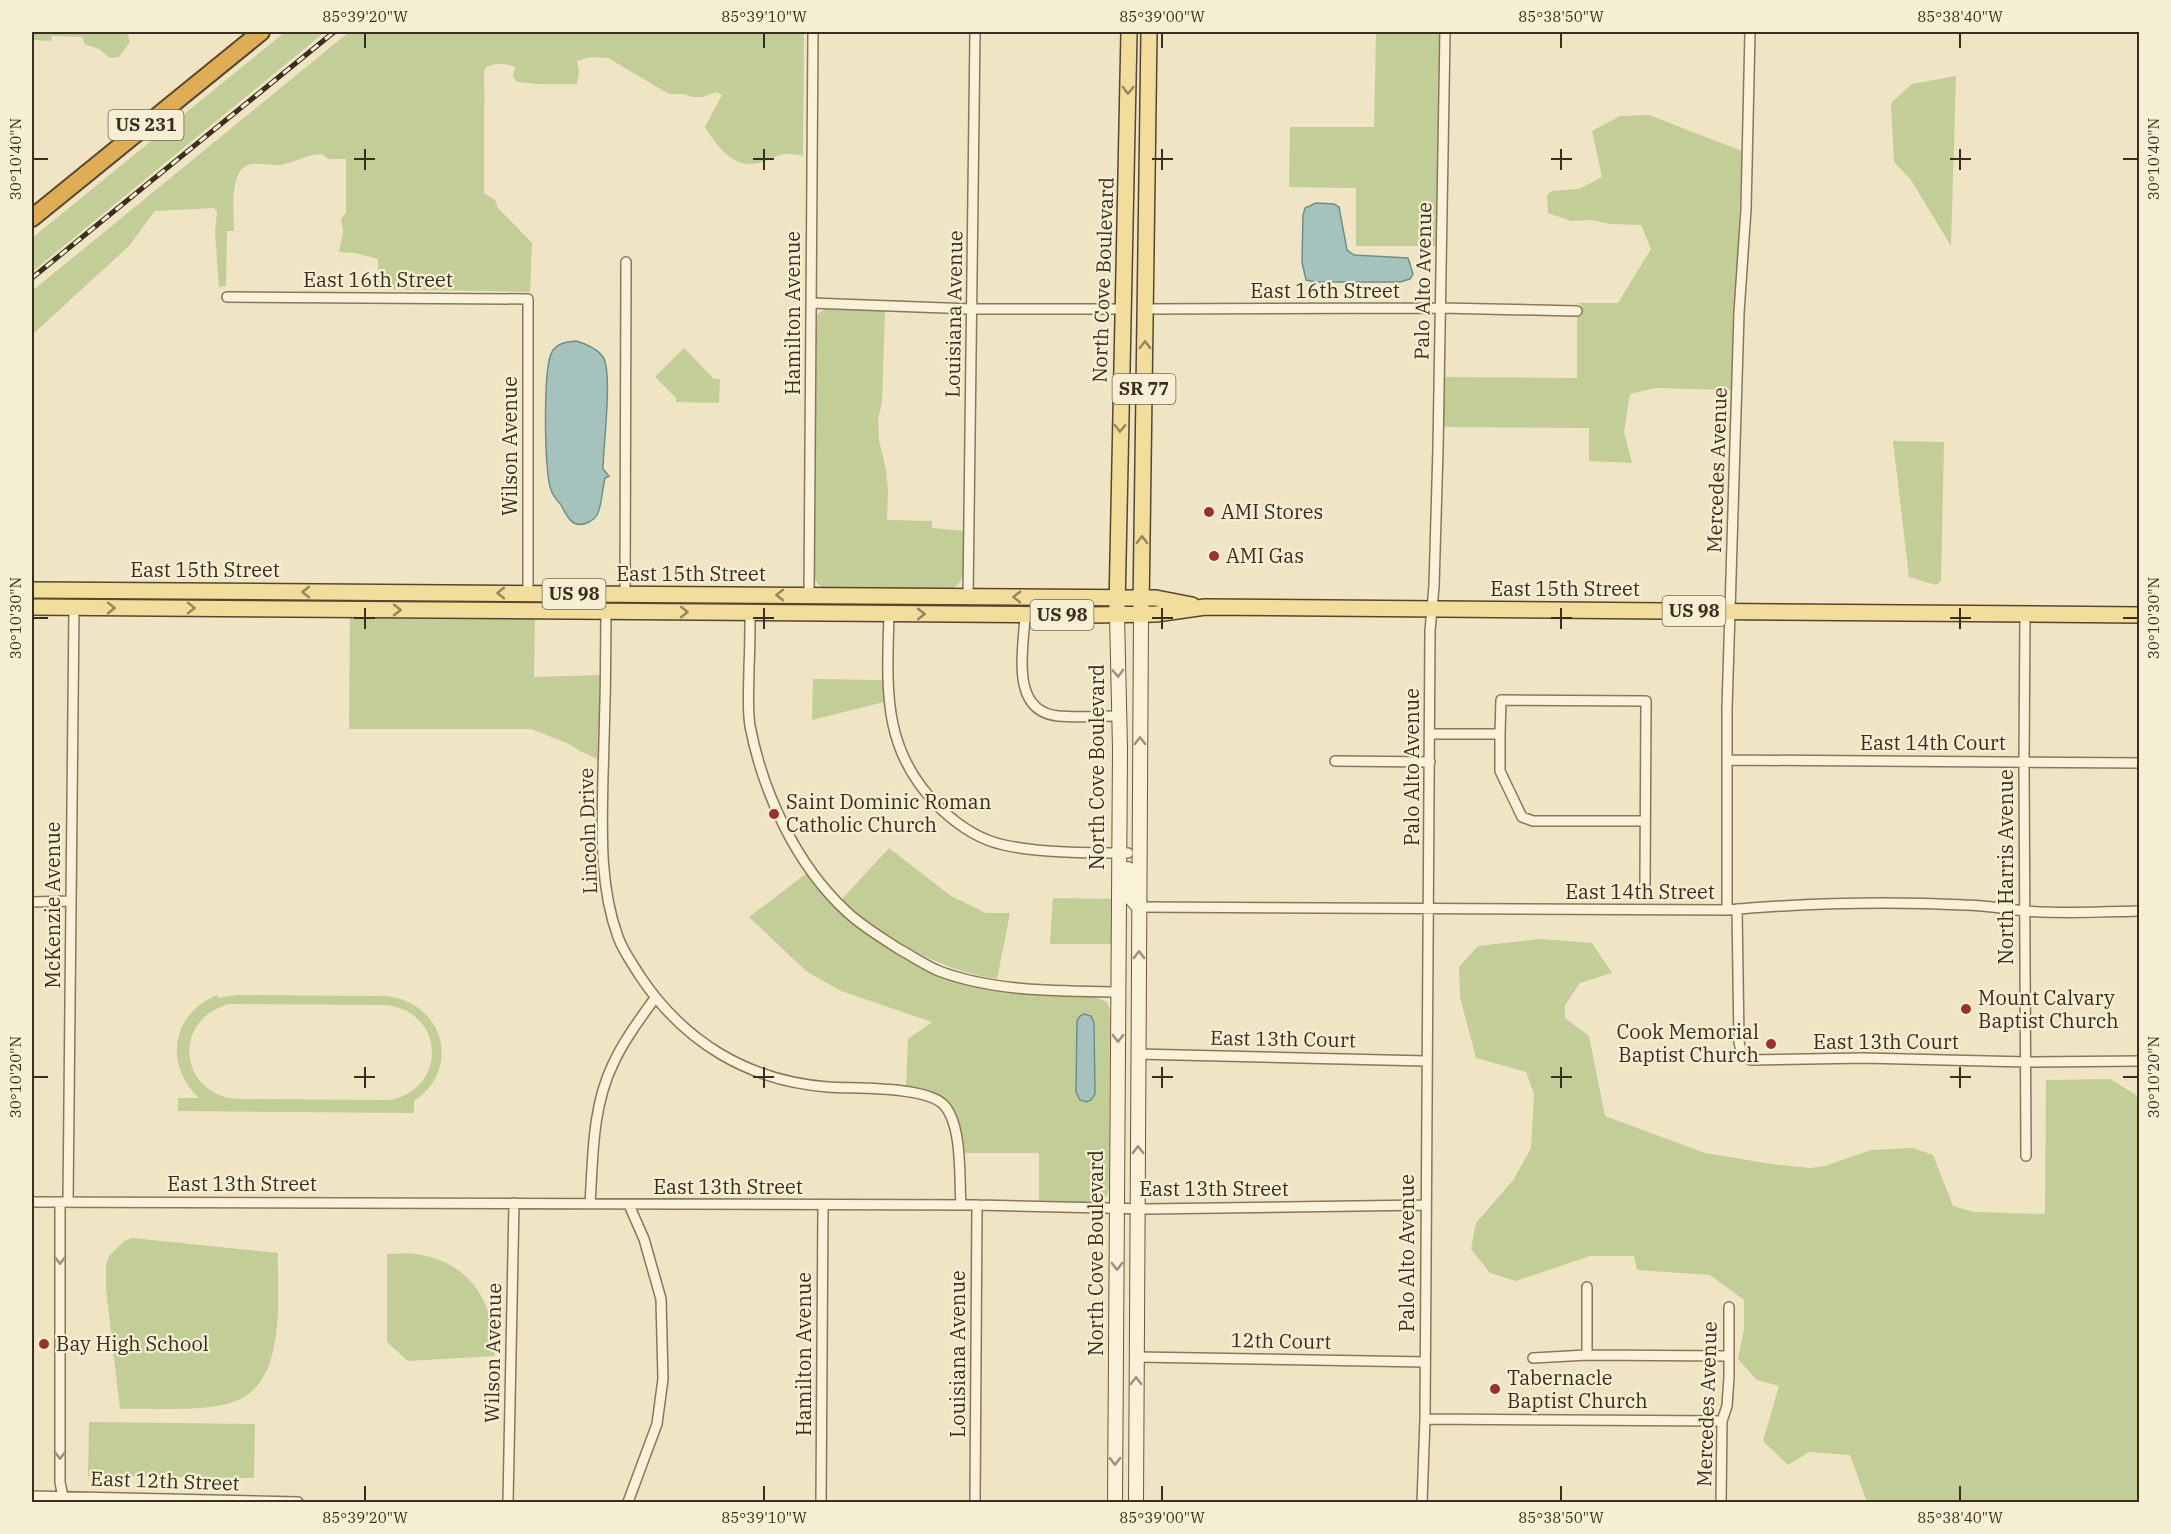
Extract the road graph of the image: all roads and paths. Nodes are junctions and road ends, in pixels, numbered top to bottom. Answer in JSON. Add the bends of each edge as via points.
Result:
{"nodes":[{"id":1,"x":261,"y":32,"type":"edge"},
{"id":2,"x":813,"y":32,"type":"edge"},
{"id":3,"x":975,"y":32,"type":"edge"},
{"id":4,"x":1129,"y":32,"type":"edge"},
{"id":5,"x":1149,"y":32,"type":"edge"},
{"id":6,"x":1445,"y":32,"type":"edge"},
{"id":7,"x":1750,"y":32,"type":"edge"},
{"id":8,"x":32,"y":218,"type":"edge"},
{"id":9,"x":627,"y":262,"type":"dead end"},
{"id":10,"x":227,"y":297,"type":"dead end"},
{"id":11,"x":528,"y":299,"type":"joint"},
{"id":12,"x":811,"y":303,"type":"junction"},
{"id":13,"x":1441,"y":308,"type":"junction"},
{"id":14,"x":972,"y":309,"type":"junction"},
{"id":15,"x":1122,"y":309,"type":"junction"},
{"id":16,"x":1145,"y":309,"type":"junction"},
{"id":17,"x":1577,"y":310,"type":"dead end"},
{"id":18,"x":32,"y":590,"type":"edge"},
{"id":19,"x":74,"y":590,"type":"junction"},
{"id":20,"x":218,"y":592,"type":"junction"},
{"id":21,"x":339,"y":592,"type":"junction"},
{"id":22,"x":447,"y":593,"type":"junction"},
{"id":23,"x":528,"y":594,"type":"junction"},
{"id":24,"x":606,"y":594,"type":"junction"},
{"id":25,"x":625,"y":594,"type":"junction"},
{"id":26,"x":750,"y":595,"type":"junction"},
{"id":27,"x":809,"y":596,"type":"junction"},
{"id":28,"x":889,"y":596,"type":"junction"},
{"id":29,"x":968,"y":597,"type":"junction"},
{"id":30,"x":1117,"y":598,"type":"junction"},
{"id":31,"x":1141,"y":598,"type":"junction"},
{"id":32,"x":32,"y":607,"type":"edge"},
{"id":33,"x":74,"y":607,"type":"junction"},
{"id":34,"x":1205,"y":607,"type":"junction"},
{"id":35,"x":218,"y":608,"type":"junction"},
{"id":36,"x":339,"y":609,"type":"junction"},
{"id":37,"x":1432,"y":609,"type":"junction"},
{"id":38,"x":446,"y":610,"type":"junction"},
{"id":39,"x":528,"y":611,"type":"junction"},
{"id":40,"x":606,"y":611,"type":"junction"},
{"id":41,"x":625,"y":611,"type":"junction"},
{"id":42,"x":750,"y":612,"type":"junction"},
{"id":43,"x":809,"y":612,"type":"junction"},
{"id":44,"x":1731,"y":612,"type":"junction"},
{"id":45,"x":889,"y":613,"type":"junction"},
{"id":46,"x":968,"y":614,"type":"junction"},
{"id":47,"x":1025,"y":614,"type":"junction"},
{"id":48,"x":2025,"y":614,"type":"junction"},
{"id":49,"x":1117,"y":615,"type":"junction"},
{"id":50,"x":1141,"y":615,"type":"junction"},
{"id":51,"x":2139,"y":615,"type":"edge"},
{"id":52,"x":1119,"y":716,"type":"junction"},
{"id":53,"x":1430,"y":734,"type":"junction"},
{"id":54,"x":1500,"y":734,"type":"junction"},
{"id":55,"x":1727,"y":760,"type":"junction"},
{"id":56,"x":1335,"y":761,"type":"dead end"},
{"id":57,"x":1430,"y":762,"type":"junction"},
{"id":58,"x":2024,"y":762,"type":"junction"},
{"id":59,"x":2139,"y":763,"type":"edge"},
{"id":60,"x":1645,"y":821,"type":"junction"},
{"id":61,"x":1123,"y":853,"type":"junction"},
{"id":62,"x":1645,"y":884,"type":"dead end"},
{"id":63,"x":71,"y":901,"type":"junction"},
{"id":64,"x":32,"y":902,"type":"edge"},
{"id":65,"x":1139,"y":907,"type":"junction"},
{"id":66,"x":1737,"y":909,"type":"junction"},
{"id":67,"x":1429,"y":910,"type":"junction"},
{"id":68,"x":1726,"y":910,"type":"junction"},
{"id":69,"x":2025,"y":911,"type":"junction"},
{"id":70,"x":2139,"y":911,"type":"edge"},
{"id":71,"x":1118,"y":992,"type":"junction"},
{"id":72,"x":655,"y":998,"type":"junction"},
{"id":73,"x":1138,"y":1054,"type":"junction"},
{"id":74,"x":1426,"y":1061,"type":"junction"},
{"id":75,"x":2139,"y":1061,"type":"edge"},
{"id":76,"x":2026,"y":1062,"type":"junction"},
{"id":77,"x":2026,"y":1156,"type":"dead end"},
{"id":78,"x":32,"y":1202,"type":"edge"},
{"id":79,"x":64,"y":1202,"type":"junction"},
{"id":80,"x":514,"y":1203,"type":"junction"},
{"id":81,"x":590,"y":1204,"type":"junction"},
{"id":82,"x":629,"y":1205,"type":"junction"},
{"id":83,"x":823,"y":1205,"type":"junction"},
{"id":84,"x":961,"y":1205,"type":"junction"},
{"id":85,"x":977,"y":1205,"type":"junction"},
{"id":86,"x":1425,"y":1205,"type":"junction"},
{"id":87,"x":1117,"y":1208,"type":"junction"},
{"id":88,"x":1137,"y":1208,"type":"junction"},
{"id":89,"x":1587,"y":1287,"type":"dead end"},
{"id":90,"x":1729,"y":1307,"type":"dead end"},
{"id":91,"x":1587,"y":1355,"type":"junction"},
{"id":92,"x":1729,"y":1356,"type":"junction"},
{"id":93,"x":1137,"y":1357,"type":"junction"},
{"id":94,"x":1533,"y":1358,"type":"dead end"},
{"id":95,"x":1425,"y":1362,"type":"junction"},
{"id":96,"x":1425,"y":1419,"type":"junction"},
{"id":97,"x":1722,"y":1421,"type":"junction"},
{"id":98,"x":32,"y":1496,"type":"edge"},
{"id":99,"x":64,"y":1500,"type":"edge"},
{"id":100,"x":213,"y":1502,"type":"edge"},
{"id":101,"x":298,"y":1503,"type":"edge"},
{"id":102,"x":508,"y":1503,"type":"edge"},
{"id":103,"x":628,"y":1503,"type":"edge"},
{"id":104,"x":820,"y":1503,"type":"edge"},
{"id":105,"x":975,"y":1503,"type":"edge"},
{"id":106,"x":1115,"y":1503,"type":"edge"},
{"id":107,"x":1136,"y":1503,"type":"edge"},
{"id":108,"x":1422,"y":1503,"type":"edge"},
{"id":109,"x":1721,"y":1503,"type":"edge"}],
"edges":[{"from":1,"to":8,"type":"highway","number":"US 231"},
{"from":2,"to":12,"type":"street","name":"Hamilton Avenue"},
{"from":3,"to":14,"type":"street","name":"Louisiana Avenue"},
{"from":4,"to":15,"type":"main road","name":"North Cove Boulevard","number":"SR 77","one_way":true},
{"from":5,"to":16,"type":"main road","name":"North Cove Boulevard","number":"SR 77"},
{"from":6,"to":13,"type":"street","name":"Palo Alto Avenue"},
{"from":7,"to":44,"type":"street","name":"Mercedes Avenue"},
{"from":9,"to":25,"type":"street"},
{"from":10,"to":11,"type":"street","name":"East 16th Street"},
{"from":11,"to":23,"type":"street","name":"Wilson Avenue"},
{"from":12,"to":14,"type":"street"},
{"from":12,"to":27,"type":"street","name":"Hamilton Avenue"},
{"from":13,"to":16,"type":"street","name":"East 16th Street"},
{"from":13,"to":17,"type":"street","name":"East 16th Street"},
{"from":13,"to":37,"type":"street","name":"Palo Alto Avenue"},
{"from":14,"to":15,"type":"street"},
{"from":14,"to":29,"type":"street","name":"Louisiana Avenue"},
{"from":15,"to":30,"type":"main road","name":"North Cove Boulevard","number":"SR 77","one_way":true},
{"from":31,"to":16,"type":"main road","name":"North Cove Boulevard","number":"SR 77","one_way":true},
{"from":18,"to":19,"type":"main road","name":"East 15th Street","number":"US 98"},
{"from":19,"to":20,"type":"main road","name":"East 15th Street","number":"US 98"},
{"from":19,"to":33,"type":"main road"},
{"from":21,"to":20,"type":"main road","name":"East 15th Street","number":"US 98","one_way":true},
{"from":20,"to":35,"type":"main road"},
{"from":21,"to":22,"type":"main road","name":"East 15th Street","number":"US 98"},
{"from":21,"to":36,"type":"main road"},
{"from":23,"to":22,"type":"main road","name":"East 15th Street","number":"US 98","one_way":true},
{"from":22,"to":38,"type":"main road"},
{"from":23,"to":24,"type":"main road","name":"East 15th Street","number":"US 98"},
{"from":23,"to":39,"type":"main road"},
{"from":24,"to":25,"type":"main road","name":"East 15th Street","number":"US 98"},
{"from":24,"to":40,"type":"main road"},
{"from":25,"to":26,"type":"main road","name":"East 15th Street","number":"US 98"},
{"from":25,"to":41,"type":"main road"},
{"from":27,"to":26,"type":"main road","name":"East 15th Street","number":"US 98","one_way":true},
{"from":26,"to":42,"type":"main road"},
{"from":27,"to":28,"type":"main road","name":"East 15th Street","number":"US 98"},
{"from":27,"to":43,"type":"main road"},
{"from":28,"to":29,"type":"main road","name":"East 15th Street","number":"US 98"},
{"from":28,"to":45,"type":"main road"},
{"from":30,"to":29,"type":"main road","name":"East 15th Street","number":"US 98","one_way":true},
{"from":29,"to":46,"type":"main road"},
{"from":30,"to":31,"type":"main road","name":"East 15th Street","number":"US 98"},
{"from":30,"to":49,"type":"main road","name":"North Cove Boulevard","number":"SR 77"},
{"from":31,"to":34,"type":"main road","name":"East 15th Street","number":"US 98"},
{"from":31,"to":50,"type":"main road","name":"North Cove Boulevard","number":"SR 77"},
{"from":32,"to":33,"type":"main road","name":"East 15th Street","number":"US 98"},
{"from":33,"to":35,"type":"main road","name":"East 15th Street","number":"US 98","one_way":true},
{"from":33,"to":63,"type":"street","name":"McKenzie Avenue"},
{"from":34,"to":37,"type":"main road","name":"East 15th Street","number":"US 98"},
{"from":34,"to":50,"type":"main road","name":"East 15th Street","number":"US 98"},
{"from":35,"to":36,"type":"main road","name":"East 15th Street","number":"US 98"},
{"from":36,"to":38,"type":"main road","name":"East 15th Street","number":"US 98","one_way":true},
{"from":37,"to":44,"type":"main road","name":"East 15th Street","number":"US 98"},
{"from":37,"to":53,"type":"street","name":"Palo Alto Avenue"},
{"from":38,"to":39,"type":"main road","name":"East 15th Street","number":"US 98"},
{"from":39,"to":40,"type":"main road","name":"East 15th Street","number":"US 98"},
{"from":40,"to":41,"type":"main road","name":"East 15th Street","number":"US 98"},
{"from":40,"to":72,"type":"street","name":"Lincoln Drive","via":[[602,821],[608,902],[618,937]]},
{"from":41,"to":42,"type":"main road","name":"East 15th Street","number":"US 98","one_way":true},
{"from":42,"to":43,"type":"main road","name":"East 15th Street","number":"US 98"},
{"from":42,"to":71,"type":"street","via":[[748,705],[765,778],[800,854],[848,913],[920,961],[958,977],[999,985]]},
{"from":43,"to":45,"type":"main road","name":"East 15th Street","number":"US 98"},
{"from":44,"to":48,"type":"main road","name":"East 15th Street","number":"US 98"},
{"from":44,"to":55,"type":"street","name":"Mercedes Avenue"},
{"from":45,"to":46,"type":"main road","name":"East 15th Street","number":"US 98","one_way":true},
{"from":45,"to":61,"type":"street","via":[[888,698],[892,723],[912,774],[937,805],[969,831],[1002,845]]},
{"from":46,"to":47,"type":"main road","name":"East 15th Street","number":"US 98"},
{"from":47,"to":49,"type":"main road","name":"East 15th Street","number":"US 98"},
{"from":47,"to":52,"type":"street","via":[[1024,684],[1032,705],[1058,716]]},
{"from":48,"to":51,"type":"main road","name":"East 15th Street","number":"US 98"},
{"from":48,"to":58,"type":"street","name":"North Harris Avenue"},
{"from":49,"to":50,"type":"main road","name":"East 15th Street","number":"US 98"},
{"from":49,"to":52,"type":"main road","name":"North Cove Boulevard","number":"SR 77","one_way":true},
{"from":65,"to":50,"type":"main road","name":"North Cove Boulevard","number":"SR 77","one_way":true},
{"from":52,"to":61,"type":"main road","name":"North Cove Boulevard","number":"SR 77","via":[[1119,823]]},
{"from":53,"to":54,"type":"street"},
{"from":53,"to":57,"type":"street","name":"Palo Alto Avenue"},
{"from":54,"to":60,"type":"street","via":[[1500,771],[1522,817],[1533,821]]},
{"from":54,"to":60,"type":"street","via":[[1501,700],[1646,701]]},
{"from":55,"to":58,"type":"street","name":"East 14th Court"},
{"from":55,"to":68,"type":"street","name":"Mercedes Avenue"},
{"from":56,"to":57,"type":"street"},
{"from":57,"to":67,"type":"street","name":"Palo Alto Avenue"},
{"from":58,"to":59,"type":"street","name":"East 14th Court"},
{"from":58,"to":69,"type":"street","name":"North Harris Avenue"},
{"from":60,"to":62,"type":"street"},
{"from":61,"to":65,"type":"main road","via":[[1129,892],[1132,902]]},
{"from":61,"to":71,"type":"main road","name":"North Cove Boulevard"},
{"from":63,"to":64,"type":"street"},
{"from":63,"to":79,"type":"street","name":"McKenzie Avenue"},
{"from":65,"to":67,"type":"street","name":"East 14th Street"},
{"from":73,"to":65,"type":"main road","name":"North Cove Boulevard","number":"SR 77","one_way":true},
{"from":66,"to":68,"type":"street","name":"East 14th Street"},
{"from":66,"to":69,"type":"street","name":"East 14th Street","via":[[1793,904],[1968,904]]},
{"from":66,"to":76,"type":"street","name":"East 13th Court","via":[[1739,1042],[1742,1055],[1750,1060]]},
{"from":67,"to":68,"type":"street","name":"East 14th Street"},
{"from":67,"to":74,"type":"street","name":"Palo Alto Avenue"},
{"from":69,"to":70,"type":"street","name":"East 14th Street"},
{"from":69,"to":76,"type":"street","name":"North Harris Avenue"},
{"from":71,"to":87,"type":"main road","name":"North Cove Boulevard","one_way":true},
{"from":72,"to":81,"type":"street","via":[[612,1065],[600,1097]]},
{"from":72,"to":84,"type":"street","name":"Lincoln Drive","via":[[722,1056],[752,1071],[786,1082],[920,1092],[942,1103],[957,1137]]},
{"from":73,"to":74,"type":"street","name":"East 13th Court"},
{"from":88,"to":73,"type":"main road","name":"North Cove Boulevard","number":"SR 77","one_way":true},
{"from":74,"to":86,"type":"street","name":"Palo Alto Avenue"},
{"from":75,"to":76,"type":"street","name":"East 13th Court"},
{"from":76,"to":77,"type":"street","name":"North Harris Avenue"},
{"from":78,"to":79,"type":"street","name":"East 13th Street"},
{"from":79,"to":80,"type":"street","name":"East 13th Street"},
{"from":79,"to":99,"type":"street","name":"McKenzie Avenue","one_way":true,"via":[[60,1482]]},
{"from":80,"to":81,"type":"street","name":"East 13th Street"},
{"from":80,"to":102,"type":"street","name":"Wilson Avenue"},
{"from":81,"to":82,"type":"street","name":"East 13th Street"},
{"from":82,"to":83,"type":"street","name":"East 13th Street"},
{"from":82,"to":103,"type":"street","via":[[644,1239],[661,1299],[663,1379],[657,1424]]},
{"from":83,"to":84,"type":"street","name":"East 13th Street"},
{"from":83,"to":104,"type":"street","name":"Hamilton Avenue"},
{"from":84,"to":85,"type":"street","name":"East 13th Street"},
{"from":85,"to":87,"type":"street","name":"East 13th Street"},
{"from":85,"to":105,"type":"street","name":"Louisiana Avenue"},
{"from":86,"to":88,"type":"street","name":"East 13th Street"},
{"from":86,"to":95,"type":"street","name":"Palo Alto Avenue"},
{"from":87,"to":88,"type":"street","name":"East 13th Street"},
{"from":87,"to":106,"type":"main road","name":"North Cove Boulevard","one_way":true},
{"from":88,"to":93,"type":"main road","name":"North Cove Boulevard","number":"SR 77"},
{"from":89,"to":91,"type":"street"},
{"from":90,"to":92,"type":"street","name":"Mercedes Avenue"},
{"from":91,"to":92,"type":"street"},
{"from":91,"to":94,"type":"street"},
{"from":92,"to":97,"type":"street","name":"Mercedes Avenue","via":[[1727,1406]]},
{"from":93,"to":95,"type":"street","name":"12th Court"},
{"from":107,"to":93,"type":"main road","name":"North Cove Boulevard","number":"SR 77","one_way":true},
{"from":95,"to":96,"type":"street","name":"Palo Alto Avenue"},
{"from":96,"to":97,"type":"street"},
{"from":96,"to":108,"type":"street","name":"Palo Alto Avenue"},
{"from":97,"to":109,"type":"street","name":"Mercedes Avenue"},
{"from":98,"to":99,"type":"street","name":"East 12th Street"},
{"from":99,"to":100,"type":"street","name":"East 12th Street"},
{"from":100,"to":101,"type":"street","name":"East 12th Street"}]}
